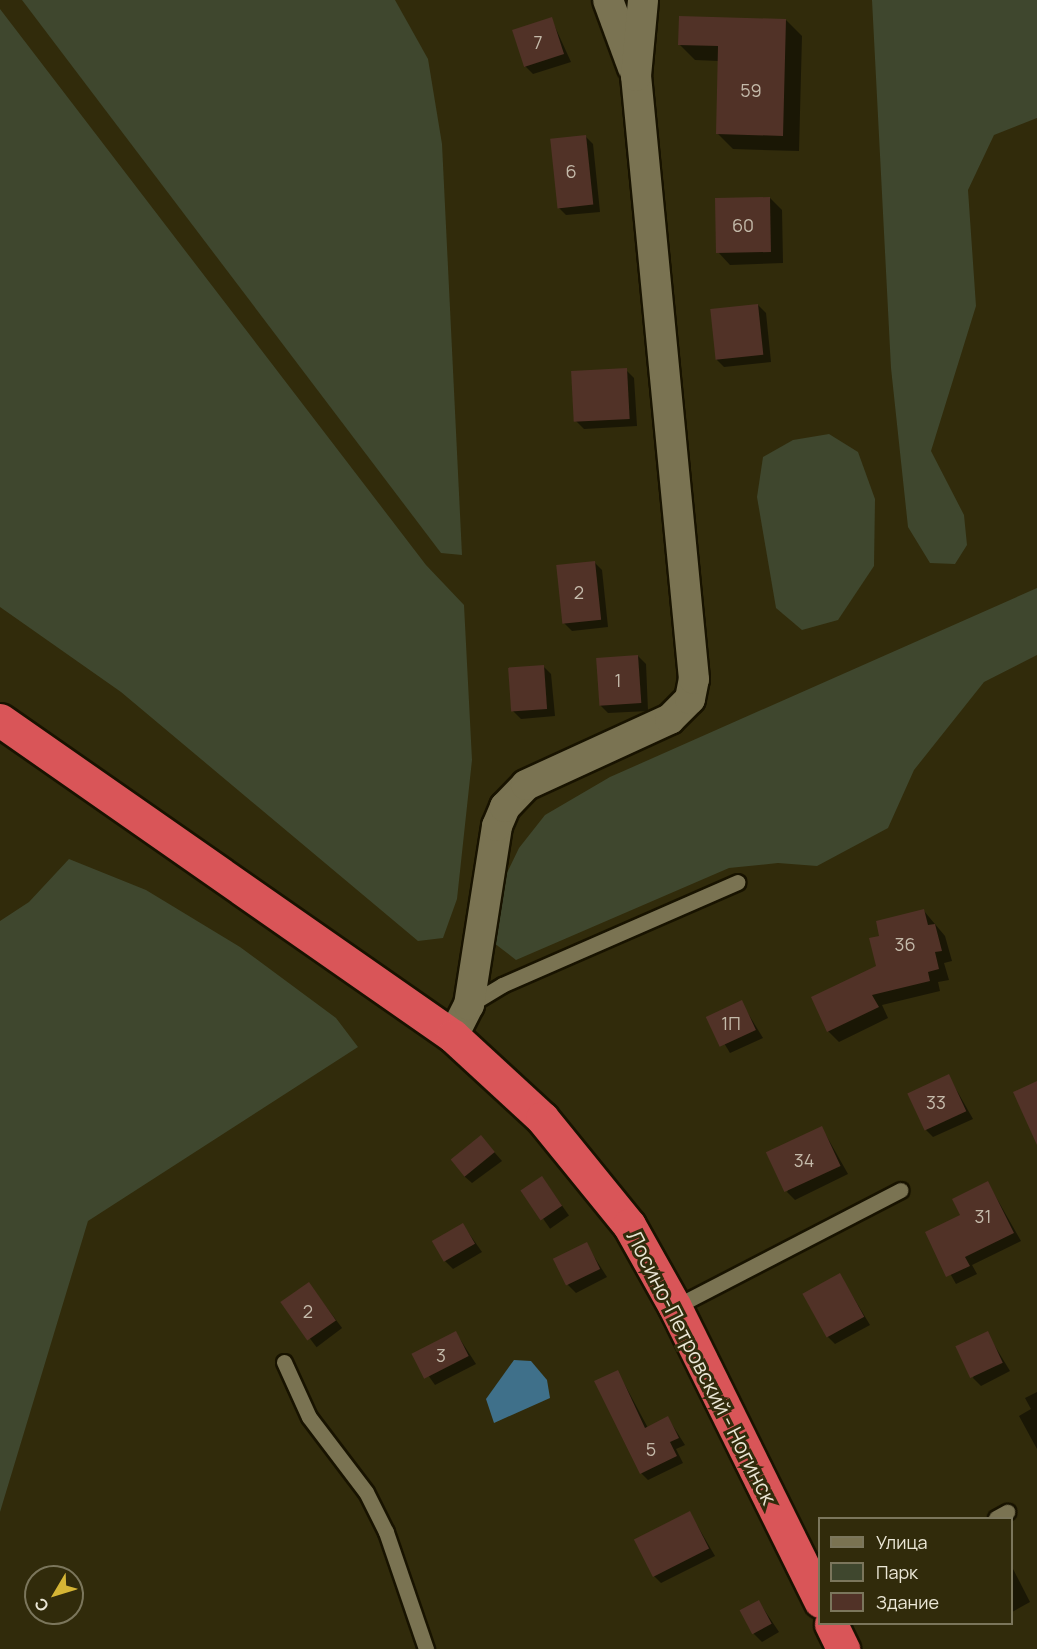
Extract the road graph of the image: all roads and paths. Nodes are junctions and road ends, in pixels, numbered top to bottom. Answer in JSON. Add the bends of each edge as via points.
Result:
{"nodes":[{"id":1,"x":608,"y":0,"type":"edge"},
{"id":2,"x":643,"y":0,"type":"edge"},
{"id":3,"x":636,"y":76,"type":"junction"},
{"id":4,"x":0,"y":720,"type":"edge"},
{"id":5,"x":738,"y":882,"type":"dead end"},
{"id":6,"x":469,"y":1005,"type":"junction"},
{"id":7,"x":453,"y":1036,"type":"junction"},
{"id":8,"x":901,"y":1190,"type":"dead end"},
{"id":9,"x":675,"y":1307,"type":"junction"},
{"id":10,"x":284,"y":1362,"type":"dead end"},
{"id":11,"x":818,"y":1599,"type":"edge"},
{"id":12,"x":832,"y":1625,"type":"edge"},
{"id":13,"x":426,"y":1649,"type":"edge"},
{"id":14,"x":843,"y":1649,"type":"edge"}],
"edges":[{"from":1,"to":3,"type":"street"},
{"from":2,"to":3,"type":"street"},
{"from":3,"to":6,"type":"street","via":[[694,679],[690,699],[670,719],[525,785],[505,807]]},
{"from":4,"to":7,"type":"highway","name":"Лосино-Петровский - Ногинск"},
{"from":5,"to":6,"type":"lane","via":[[502,985]]},
{"from":6,"to":7,"type":"street"},
{"from":7,"to":9,"type":"highway","name":"Лосино-Петровский - Ногинск","via":[[542,1119],[629,1225]]},
{"from":8,"to":9,"type":"lane"},
{"from":9,"to":11,"type":"highway","name":"Лосино-Петровский - Ногинск"},
{"from":10,"to":13,"type":"lane","via":[[309,1418],[366,1492],[386,1532]]},
{"from":12,"to":14,"type":"highway"}]}
